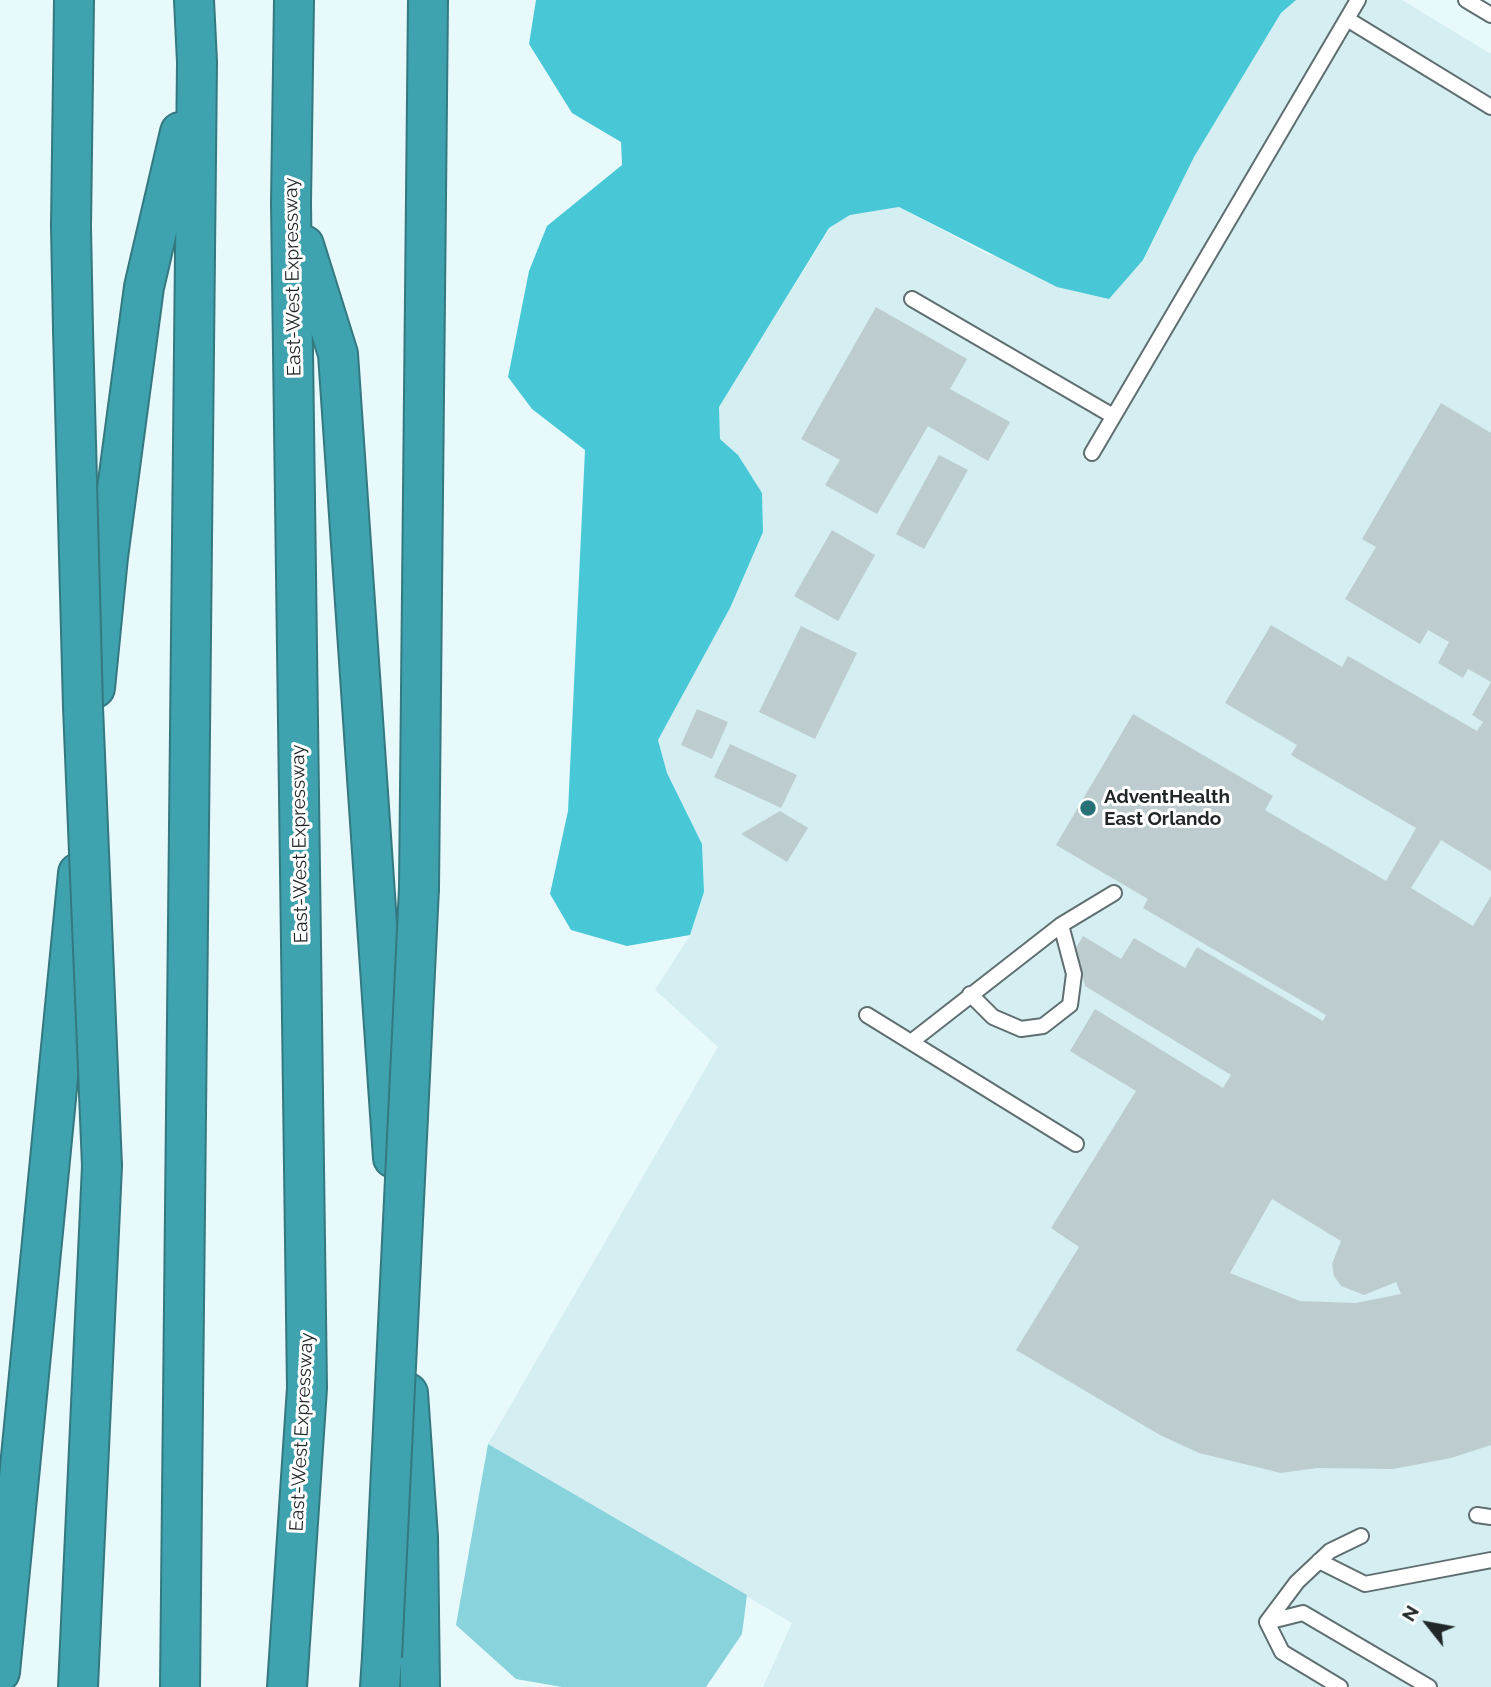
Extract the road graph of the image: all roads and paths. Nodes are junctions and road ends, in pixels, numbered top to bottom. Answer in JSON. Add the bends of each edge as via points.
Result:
{"nodes":[{"id":1,"x":74,"y":0,"type":"edge"},
{"id":2,"x":194,"y":0,"type":"edge"},
{"id":3,"x":294,"y":0,"type":"edge"},
{"id":4,"x":428,"y":0,"type":"edge"},
{"id":5,"x":1358,"y":0,"type":"edge"},
{"id":6,"x":1466,"y":0,"type":"edge"},
{"id":7,"x":1491,"y":15,"type":"edge"},
{"id":8,"x":1347,"y":19,"type":"junction"},
{"id":9,"x":197,"y":62,"type":"junction"},
{"id":10,"x":1491,"y":107,"type":"edge"},
{"id":11,"x":291,"y":203,"type":"junction"},
{"id":12,"x":912,"y":299,"type":"dead end"},
{"id":13,"x":1114,"y":416,"type":"junction"},
{"id":14,"x":1092,"y":453,"type":"dead end"},
{"id":15,"x":1114,"y":893,"type":"dead end"},
{"id":16,"x":1061,"y":925,"type":"junction"},
{"id":17,"x":970,"y":994,"type":"junction"},
{"id":18,"x":867,"y":1015,"type":"dead end"},
{"id":19,"x":911,"y":1042,"type":"junction"},
{"id":20,"x":1076,"y":1144,"type":"dead end"},
{"id":21,"x":1361,"y":1536,"type":"dead end"},
{"id":22,"x":1491,"y":1560,"type":"edge"},
{"id":23,"x":1320,"y":1561,"type":"junction"},
{"id":24,"x":1267,"y":1622,"type":"junction"},
{"id":25,"x":0,"y":1672,"type":"edge"},
{"id":26,"x":381,"y":1672,"type":"edge"},
{"id":27,"x":78,"y":1687,"type":"edge"},
{"id":28,"x":180,"y":1687,"type":"edge"},
{"id":29,"x":287,"y":1687,"type":"edge"},
{"id":30,"x":420,"y":1687,"type":"edge"},
{"id":31,"x":1340,"y":1687,"type":"edge"},
{"id":32,"x":1429,"y":1687,"type":"edge"}],
"edges":[{"from":1,"to":27,"type":"highway","bridge":true,"via":[[73,330],[102,1166]]},
{"from":2,"to":9,"type":"highway"},
{"from":3,"to":11,"type":"highway","name":"East-West Expressway"},
{"from":4,"to":26,"type":"highway","bridge":true,"via":[[419,888]]},
{"from":5,"to":8,"type":"lane"},
{"from":6,"to":7,"type":"lane"},
{"from":8,"to":10,"type":"lane"},
{"from":8,"to":13,"type":"lane"},
{"from":9,"to":25,"type":"highway","via":[[144,287],[108,557]]},
{"from":9,"to":28,"type":"highway"},
{"from":11,"to":29,"type":"highway","name":"East-West Expressway","via":[[307,1388]]},
{"from":11,"to":30,"type":"highway","via":[[338,354],[418,1537]]},
{"from":12,"to":13,"type":"lane"},
{"from":13,"to":14,"type":"lane"},
{"from":15,"to":16,"type":"lane"},
{"from":16,"to":17,"type":"lane"},
{"from":16,"to":17,"type":"lane","via":[[1074,974],[1070,1005],[1043,1026],[1021,1029],[993,1017]]},
{"from":17,"to":19,"type":"lane"},
{"from":18,"to":19,"type":"lane"},
{"from":19,"to":20,"type":"lane"},
{"from":21,"to":23,"type":"lane"},
{"from":22,"to":23,"type":"lane","via":[[1365,1584]]},
{"from":23,"to":24,"type":"lane","via":[[1297,1582]]},
{"from":24,"to":31,"type":"lane","via":[[1282,1652]]},
{"from":24,"to":32,"type":"lane","via":[[1303,1613]]}]}
